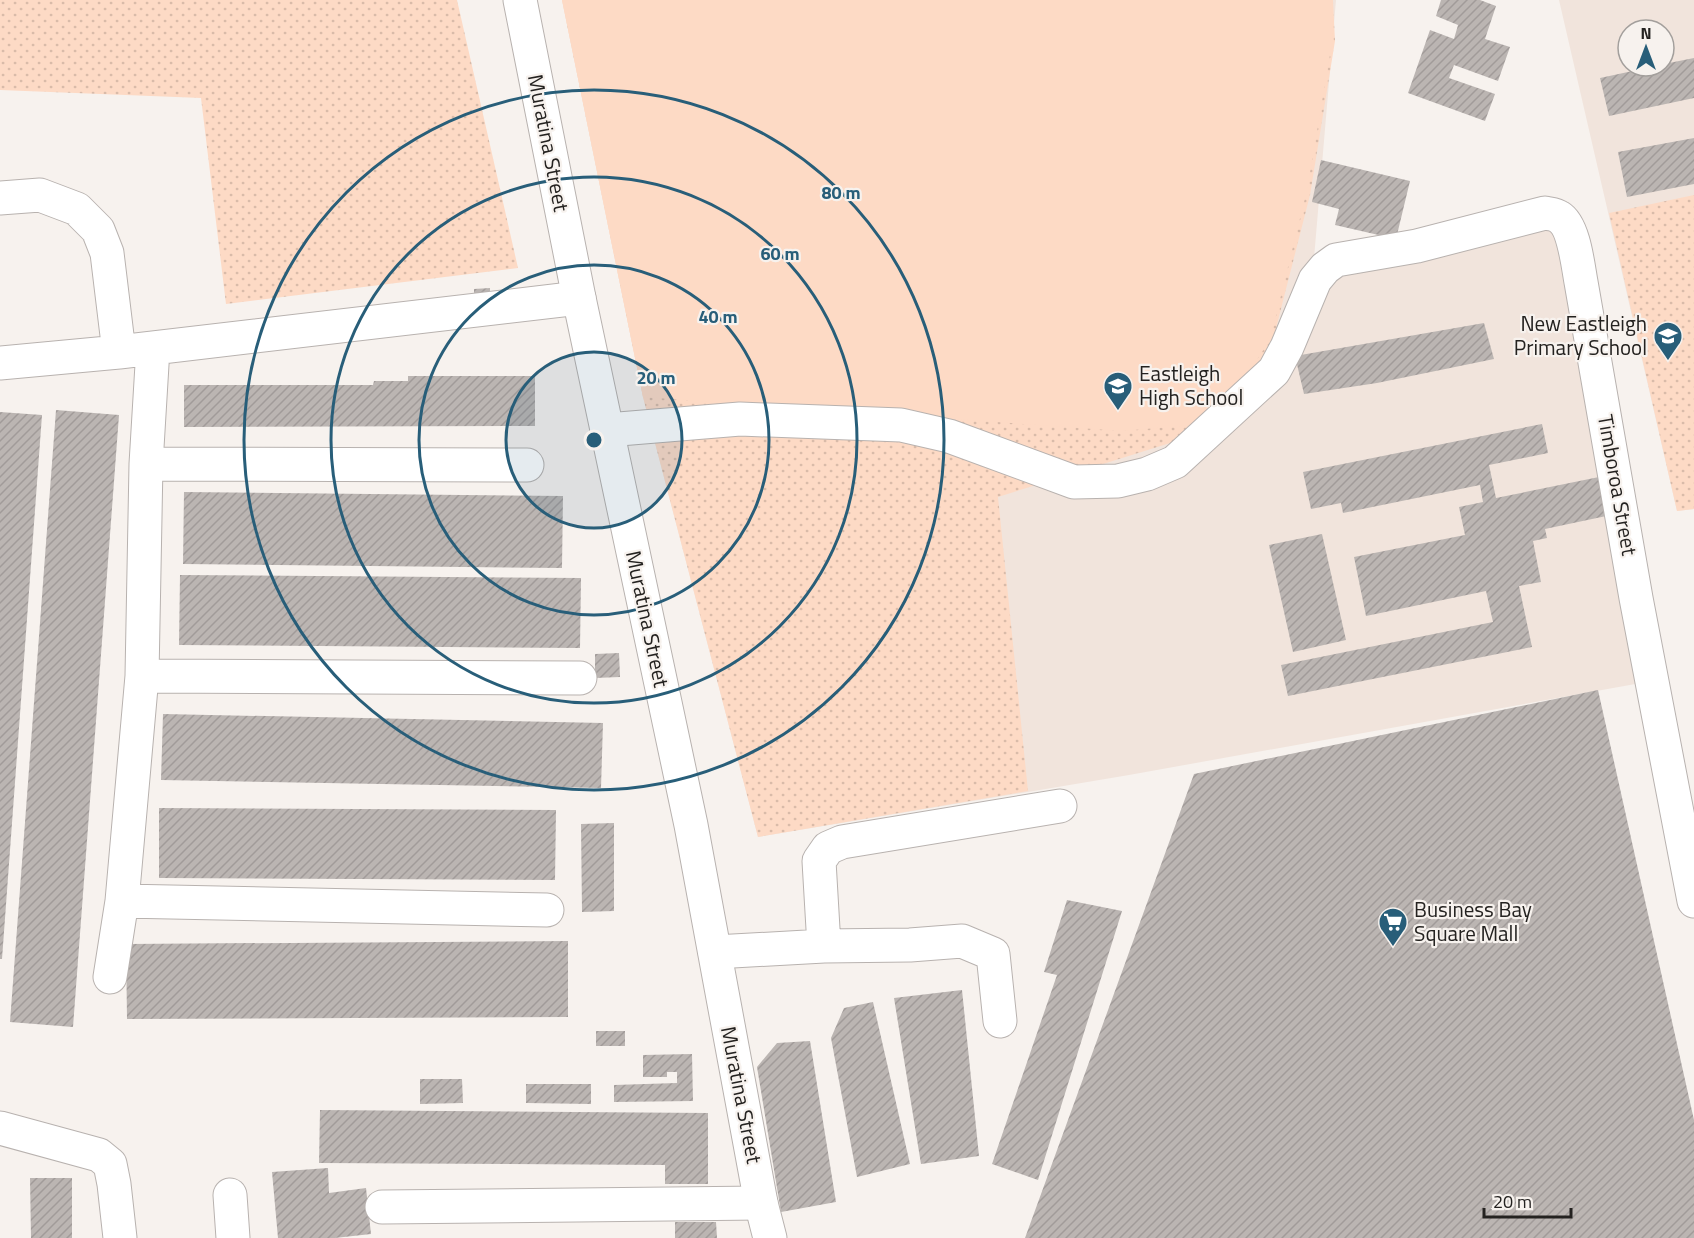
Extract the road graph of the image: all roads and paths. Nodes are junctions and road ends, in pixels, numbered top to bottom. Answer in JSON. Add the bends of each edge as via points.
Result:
{"nodes":[{"id":1,"x":520,"y":0,"type":"edge"},
{"id":2,"x":0,"y":198,"type":"edge"},
{"id":3,"x":579,"y":298,"type":"junction"},
{"id":4,"x":153,"y":348,"type":"junction"},
{"id":5,"x":119,"y":352,"type":"junction"},
{"id":6,"x":0,"y":363,"type":"edge"},
{"id":7,"x":607,"y":429,"type":"junction"},
{"id":8,"x":146,"y":464,"type":"junction"},
{"id":9,"x":527,"y":465,"type":"dead end"},
{"id":10,"x":142,"y":676,"type":"junction"},
{"id":11,"x":580,"y":678,"type":"dead end"},
{"id":12,"x":1060,"y":806,"type":"dead end"},
{"id":13,"x":122,"y":901,"type":"junction"},
{"id":14,"x":1694,"y":901,"type":"edge"},
{"id":15,"x":547,"y":910,"type":"dead end"},
{"id":16,"x":824,"y":946,"type":"junction"},
{"id":17,"x":715,"y":952,"type":"junction"},
{"id":18,"x":110,"y":977,"type":"dead end"},
{"id":19,"x":1000,"y":1021,"type":"dead end"},
{"id":20,"x":0,"y":1128,"type":"edge"},
{"id":21,"x":230,"y":1195,"type":"dead end"},
{"id":22,"x":761,"y":1203,"type":"junction"},
{"id":23,"x":382,"y":1207,"type":"dead end"},
{"id":24,"x":120,"y":1238,"type":"edge"},
{"id":25,"x":233,"y":1238,"type":"edge"},
{"id":26,"x":770,"y":1238,"type":"edge"}],
"edges":[{"from":1,"to":3,"type":"main road","name":"Muratina Street"},
{"from":2,"to":5,"type":"main road","via":[[40,195],[77,209],[98,230],[107,253]]},
{"from":3,"to":4,"type":"main road"},
{"from":3,"to":7,"type":"main road","name":"Muratina Street"},
{"from":4,"to":5,"type":"main road"},
{"from":4,"to":8,"type":"main road"},
{"from":5,"to":6,"type":"main road"},
{"from":7,"to":14,"type":"main road","name":"Timboroa Street","via":[[740,419],[901,425],[949,436],[1074,482],[1118,481],[1175,462],[1274,371],[1315,280],[1336,261],[1417,246],[1545,213],[1560,217],[1573,241]]},
{"from":7,"to":17,"type":"main road","name":"Muratina Street"},
{"from":8,"to":9,"type":"main road"},
{"from":8,"to":10,"type":"main road"},
{"from":10,"to":11,"type":"main road"},
{"from":10,"to":13,"type":"main road"},
{"from":12,"to":16,"type":"main road","via":[[842,842],[828,848],[819,861]]},
{"from":13,"to":15,"type":"main road"},
{"from":13,"to":18,"type":"main road"},
{"from":16,"to":17,"type":"main road"},
{"from":16,"to":19,"type":"main road","via":[[962,941],[993,954]]},
{"from":17,"to":22,"type":"main road","name":"Muratina Street"},
{"from":20,"to":24,"type":"main road","via":[[99,1155],[110,1164]]},
{"from":21,"to":25,"type":"main road"},
{"from":22,"to":23,"type":"main road"},
{"from":22,"to":26,"type":"main road","name":"Muratina Street"}]}
